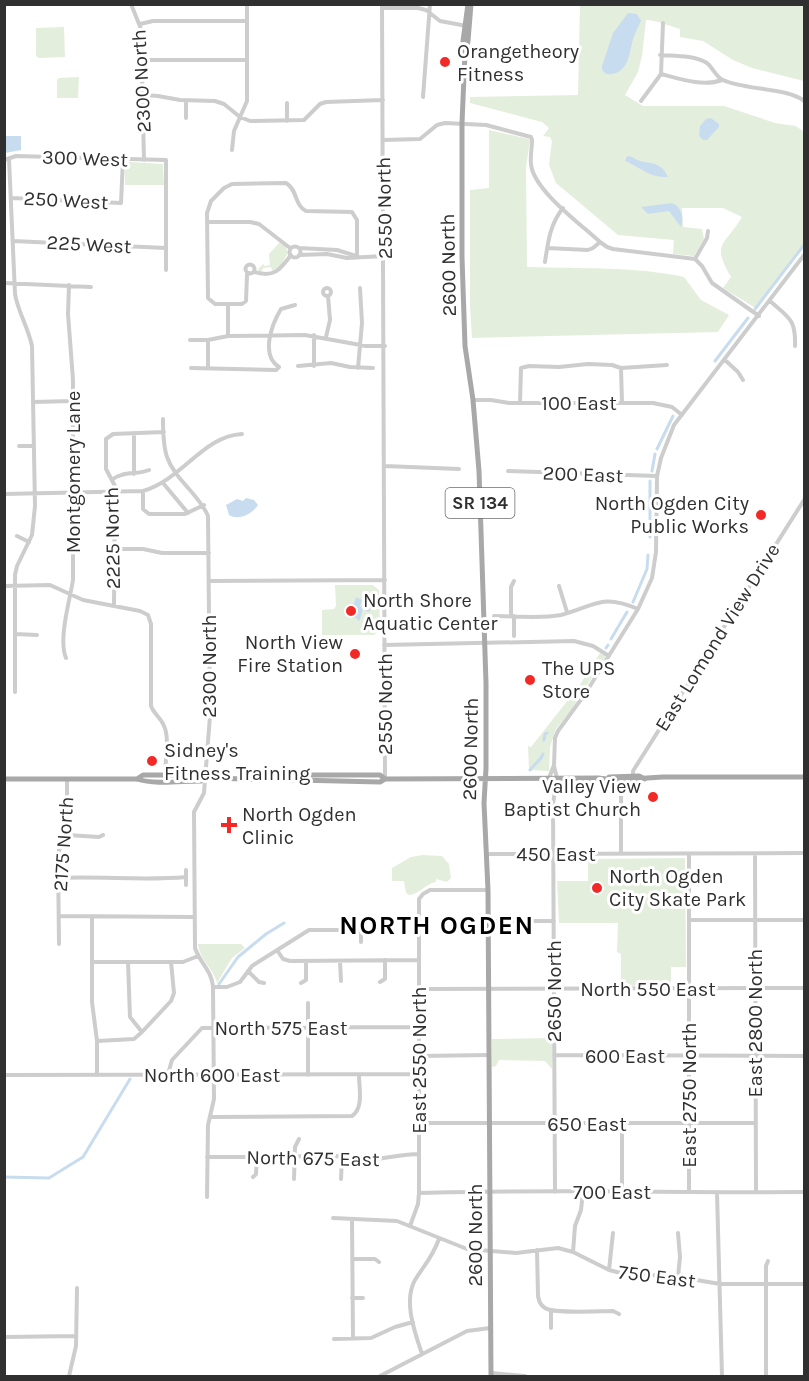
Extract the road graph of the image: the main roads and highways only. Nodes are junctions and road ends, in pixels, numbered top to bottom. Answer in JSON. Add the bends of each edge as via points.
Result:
{"nodes":[{"id":1,"x":470,"y":4,"type":"edge"},
{"id":2,"x":465,"y":53,"type":"junction"},
{"id":3,"x":804,"y":777,"type":"edge"},
{"id":4,"x":136,"y":778,"type":"junction"},
{"id":5,"x":206,"y":778,"type":"junction"},
{"id":6,"x":289,"y":778,"type":"junction"},
{"id":7,"x":605,"y":778,"type":"junction"},
{"id":8,"x":4,"y":779,"type":"edge"},
{"id":9,"x":385,"y":779,"type":"junction"},
{"id":10,"x":486,"y":779,"type":"junction"},
{"id":11,"x":645,"y":779,"type":"junction"},
{"id":12,"x":491,"y":1375,"type":"edge"}],
"edges":[{"from":1,"to":2,"type":"main road","number":"SR 134"},
{"from":1,"to":2,"type":"main road","number":"SR 134","via":[[463,41]]},
{"from":2,"to":10,"type":"main road","name":"2600 North","number":"SR 134","via":[[463,317],[479,471]]},
{"from":3,"to":11,"type":"main road"},
{"from":4,"to":5,"type":"main road"},
{"from":4,"to":5,"type":"main road"},
{"from":4,"to":8,"type":"main road"},
{"from":5,"to":6,"type":"main road"},
{"from":6,"to":9,"type":"main road","via":[[380,782]]},
{"from":6,"to":9,"type":"main road","via":[[380,775]]},
{"from":7,"to":10,"type":"main road"},
{"from":7,"to":11,"type":"main road"},
{"from":7,"to":11,"type":"main road"},
{"from":9,"to":10,"type":"main road"},
{"from":10,"to":12,"type":"main road","name":"2600 North"}]}
